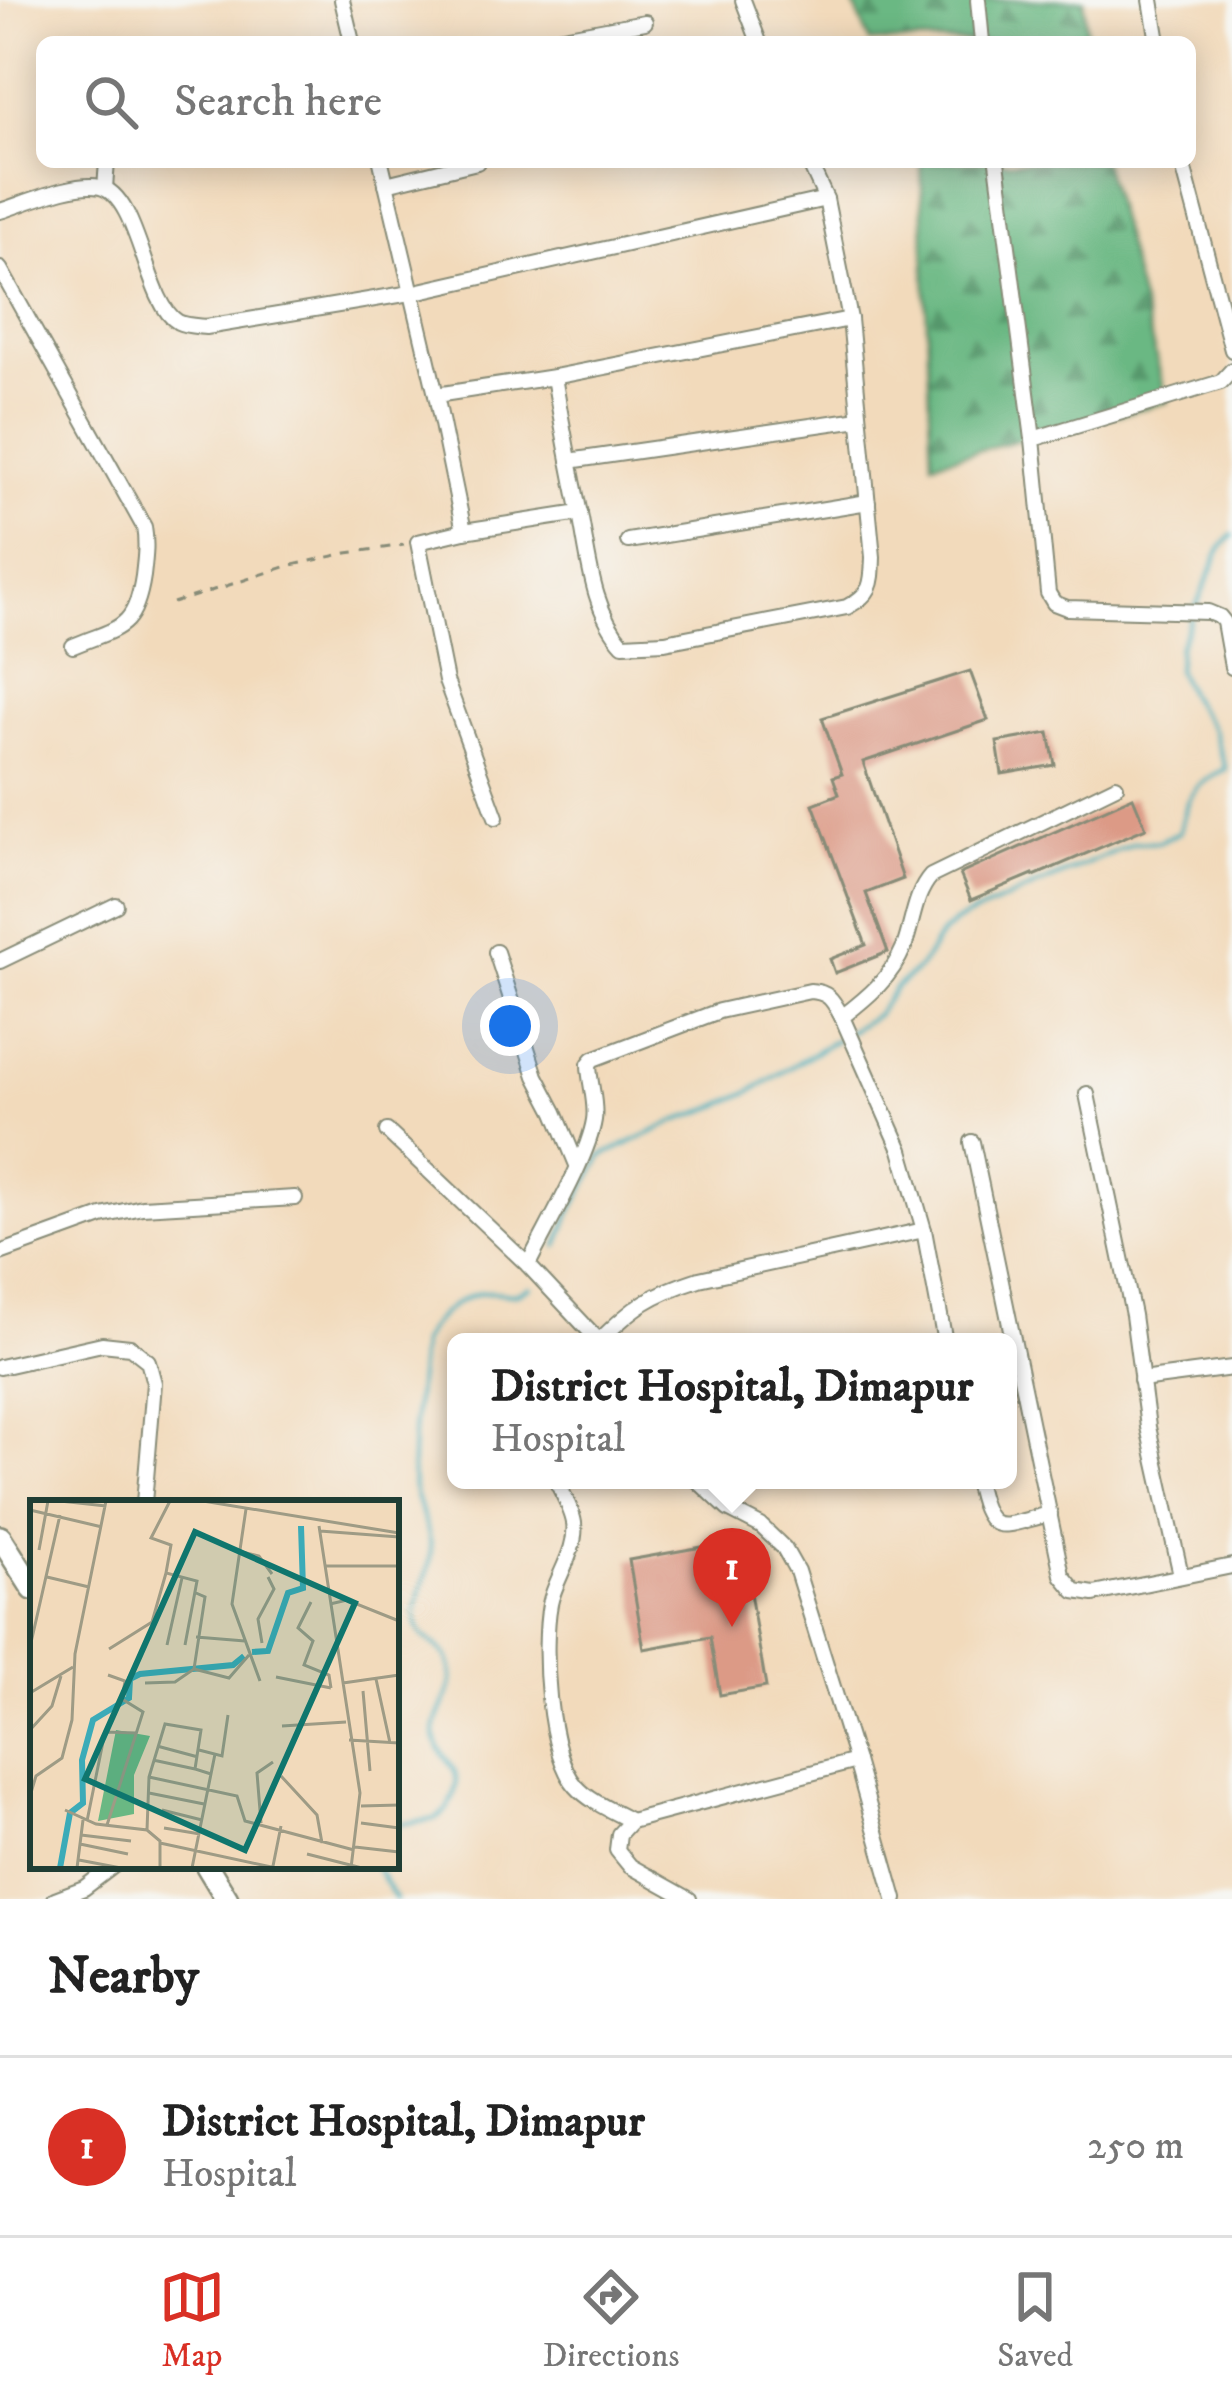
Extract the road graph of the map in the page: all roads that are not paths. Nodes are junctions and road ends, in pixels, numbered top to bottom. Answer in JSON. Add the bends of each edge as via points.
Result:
{"nodes":[{"id":1,"x":342,"y":0,"type":"edge"},
{"id":2,"x":743,"y":0,"type":"edge"},
{"id":3,"x":977,"y":0,"type":"edge"},
{"id":4,"x":1151,"y":0,"type":"edge"},
{"id":5,"x":645,"y":22,"type":"dead end"},
{"id":6,"x":351,"y":36,"type":"edge"},
{"id":7,"x":568,"y":36,"type":"edge"},
{"id":8,"x":757,"y":36,"type":"edge"},
{"id":9,"x":981,"y":36,"type":"edge"},
{"id":10,"x":1156,"y":36,"type":"edge"},
{"id":11,"x":107,"y":168,"type":"edge"},
{"id":12,"x":382,"y":168,"type":"edge"},
{"id":13,"x":452,"y":168,"type":"edge"},
{"id":14,"x":812,"y":168,"type":"edge"},
{"id":15,"x":998,"y":168,"type":"edge"},
{"id":16,"x":1184,"y":168,"type":"edge"},
{"id":17,"x":386,"y":184,"type":"junction"},
{"id":18,"x":105,"y":188,"type":"junction"},
{"id":19,"x":826,"y":199,"type":"junction"},
{"id":20,"x":0,"y":211,"type":"edge"},
{"id":21,"x":0,"y":269,"type":"edge"},
{"id":22,"x":411,"y":293,"type":"junction"},
{"id":23,"x":850,"y":319,"type":"junction"},
{"id":24,"x":1232,"y":350,"type":"edge"},
{"id":25,"x":1232,"y":370,"type":"edge"},
{"id":26,"x":554,"y":377,"type":"junction"},
{"id":27,"x":436,"y":395,"type":"junction"},
{"id":28,"x":859,"y":419,"type":"junction"},
{"id":29,"x":1033,"y":439,"type":"junction"},
{"id":30,"x":569,"y":461,"type":"junction"},
{"id":31,"x":868,"y":502,"type":"junction"},
{"id":32,"x":580,"y":513,"type":"junction"},
{"id":33,"x":464,"y":530,"type":"junction"},
{"id":34,"x":628,"y":542,"type":"dead end"},
{"id":35,"x":73,"y":646,"type":"dead end"},
{"id":36,"x":1232,"y":667,"type":"edge"},
{"id":37,"x":1116,"y":786,"type":"dead end"},
{"id":38,"x":496,"y":817,"type":"dead end"},
{"id":39,"x":116,"y":905,"type":"dead end"},
{"id":40,"x":496,"y":952,"type":"dead end"},
{"id":41,"x":0,"y":961,"type":"edge"},
{"id":42,"x":844,"y":1021,"type":"junction"},
{"id":43,"x":1087,"y":1094,"type":"dead end"},
{"id":44,"x":387,"y":1131,"type":"dead end"},
{"id":45,"x":972,"y":1142,"type":"dead end"},
{"id":46,"x":578,"y":1165,"type":"junction"},
{"id":47,"x":295,"y":1198,"type":"dead end"},
{"id":48,"x":925,"y":1231,"type":"junction"},
{"id":49,"x":0,"y":1252,"type":"edge"},
{"id":50,"x":528,"y":1265,"type":"junction"},
{"id":51,"x":591,"y":1333,"type":"edge"},
{"id":52,"x":608,"y":1333,"type":"edge"},
{"id":53,"x":943,"y":1333,"type":"edge"},
{"id":54,"x":1008,"y":1333,"type":"edge"},
{"id":55,"x":0,"y":1367,"type":"edge"},
{"id":56,"x":1232,"y":1369,"type":"edge"},
{"id":57,"x":1017,"y":1374,"type":"edge"},
{"id":58,"x":1141,"y":1380,"type":"junction"},
{"id":59,"x":560,"y":1489,"type":"edge"},
{"id":60,"x":707,"y":1489,"type":"edge"},
{"id":61,"x":978,"y":1489,"type":"edge"},
{"id":62,"x":144,"y":1500,"type":"edge"},
{"id":63,"x":1050,"y":1514,"type":"junction"},
{"id":64,"x":0,"y":1537,"type":"edge"},
{"id":65,"x":1232,"y":1566,"type":"edge"},
{"id":66,"x":1181,"y":1576,"type":"junction"},
{"id":67,"x":30,"y":1584,"type":"edge"},
{"id":68,"x":856,"y":1761,"type":"junction"},
{"id":69,"x":631,"y":1821,"type":"junction"},
{"id":70,"x":109,"y":1869,"type":"edge"},
{"id":71,"x":209,"y":1869,"type":"edge"},
{"id":72,"x":55,"y":1899,"type":"edge"},
{"id":73,"x":227,"y":1899,"type":"edge"},
{"id":74,"x":689,"y":1899,"type":"edge"},
{"id":75,"x":895,"y":1899,"type":"edge"}],
"edges":[{"from":1,"to":6,"type":"street"},
{"from":2,"to":8,"type":"street"},
{"from":3,"to":9,"type":"street"},
{"from":4,"to":10,"type":"street"},
{"from":5,"to":7,"type":"street"},
{"from":11,"to":18,"type":"street"},
{"from":12,"to":17,"type":"street"},
{"from":13,"to":17,"type":"street"},
{"from":14,"to":19,"type":"street"},
{"from":15,"to":29,"type":"street"},
{"from":16,"to":24,"type":"street"},
{"from":17,"to":22,"type":"street"},
{"from":18,"to":20,"type":"street","via":[[84,186]]},
{"from":18,"to":22,"type":"street","via":[[120,200],[159,298],[178,322],[206,327]]},
{"from":19,"to":22,"type":"street"},
{"from":19,"to":23,"type":"street"},
{"from":21,"to":35,"type":"street","via":[[144,527],[131,617]]},
{"from":22,"to":27,"type":"street"},
{"from":23,"to":26,"type":"street"},
{"from":23,"to":28,"type":"street"},
{"from":25,"to":29,"type":"street","via":[[1221,382]]},
{"from":26,"to":27,"type":"street"},
{"from":26,"to":30,"type":"street"},
{"from":27,"to":33,"type":"street"},
{"from":28,"to":30,"type":"street"},
{"from":28,"to":31,"type":"street"},
{"from":29,"to":36,"type":"street","via":[[1054,603],[1220,616]]},
{"from":30,"to":32,"type":"street"},
{"from":31,"to":32,"type":"street","via":[[872,584],[862,599],[641,645],[622,644],[603,614]]},
{"from":31,"to":34,"type":"street"},
{"from":32,"to":33,"type":"street"},
{"from":33,"to":38,"type":"street","via":[[418,542],[446,681]]},
{"from":37,"to":42,"type":"street","via":[[931,876],[892,969]]},
{"from":39,"to":41,"type":"street"},
{"from":40,"to":46,"type":"street","via":[[536,1076]]},
{"from":42,"to":46,"type":"street","via":[[831,997],[810,991],[718,1011],[593,1059],[595,1115]]},
{"from":42,"to":48,"type":"street","via":[[901,1150]]},
{"from":43,"to":58,"type":"street"},
{"from":44,"to":50,"type":"street"},
{"from":45,"to":54,"type":"street"},
{"from":46,"to":50,"type":"street"},
{"from":47,"to":49,"type":"street","via":[[142,1207]]},
{"from":48,"to":52,"type":"street","via":[[664,1290]]},
{"from":48,"to":53,"type":"street"},
{"from":50,"to":51,"type":"street"},
{"from":55,"to":62,"type":"street","via":[[102,1344],[130,1347],[148,1361],[154,1383]]},
{"from":56,"to":58,"type":"street"},
{"from":57,"to":63,"type":"street"},
{"from":58,"to":66,"type":"street"},
{"from":59,"to":69,"type":"street","via":[[574,1541],[550,1604],[550,1718],[575,1785]]},
{"from":60,"to":68,"type":"street","via":[[761,1526],[797,1571]]},
{"from":61,"to":63,"type":"street","via":[[982,1510],[998,1524]]},
{"from":63,"to":66,"type":"street","via":[[1062,1575],[1075,1591]]},
{"from":64,"to":67,"type":"main road"},
{"from":65,"to":66,"type":"street"},
{"from":68,"to":69,"type":"street"},
{"from":68,"to":75,"type":"street"},
{"from":69,"to":74,"type":"street","via":[[617,1850]]},
{"from":70,"to":72,"type":"street"},
{"from":71,"to":73,"type":"main road"}]}
